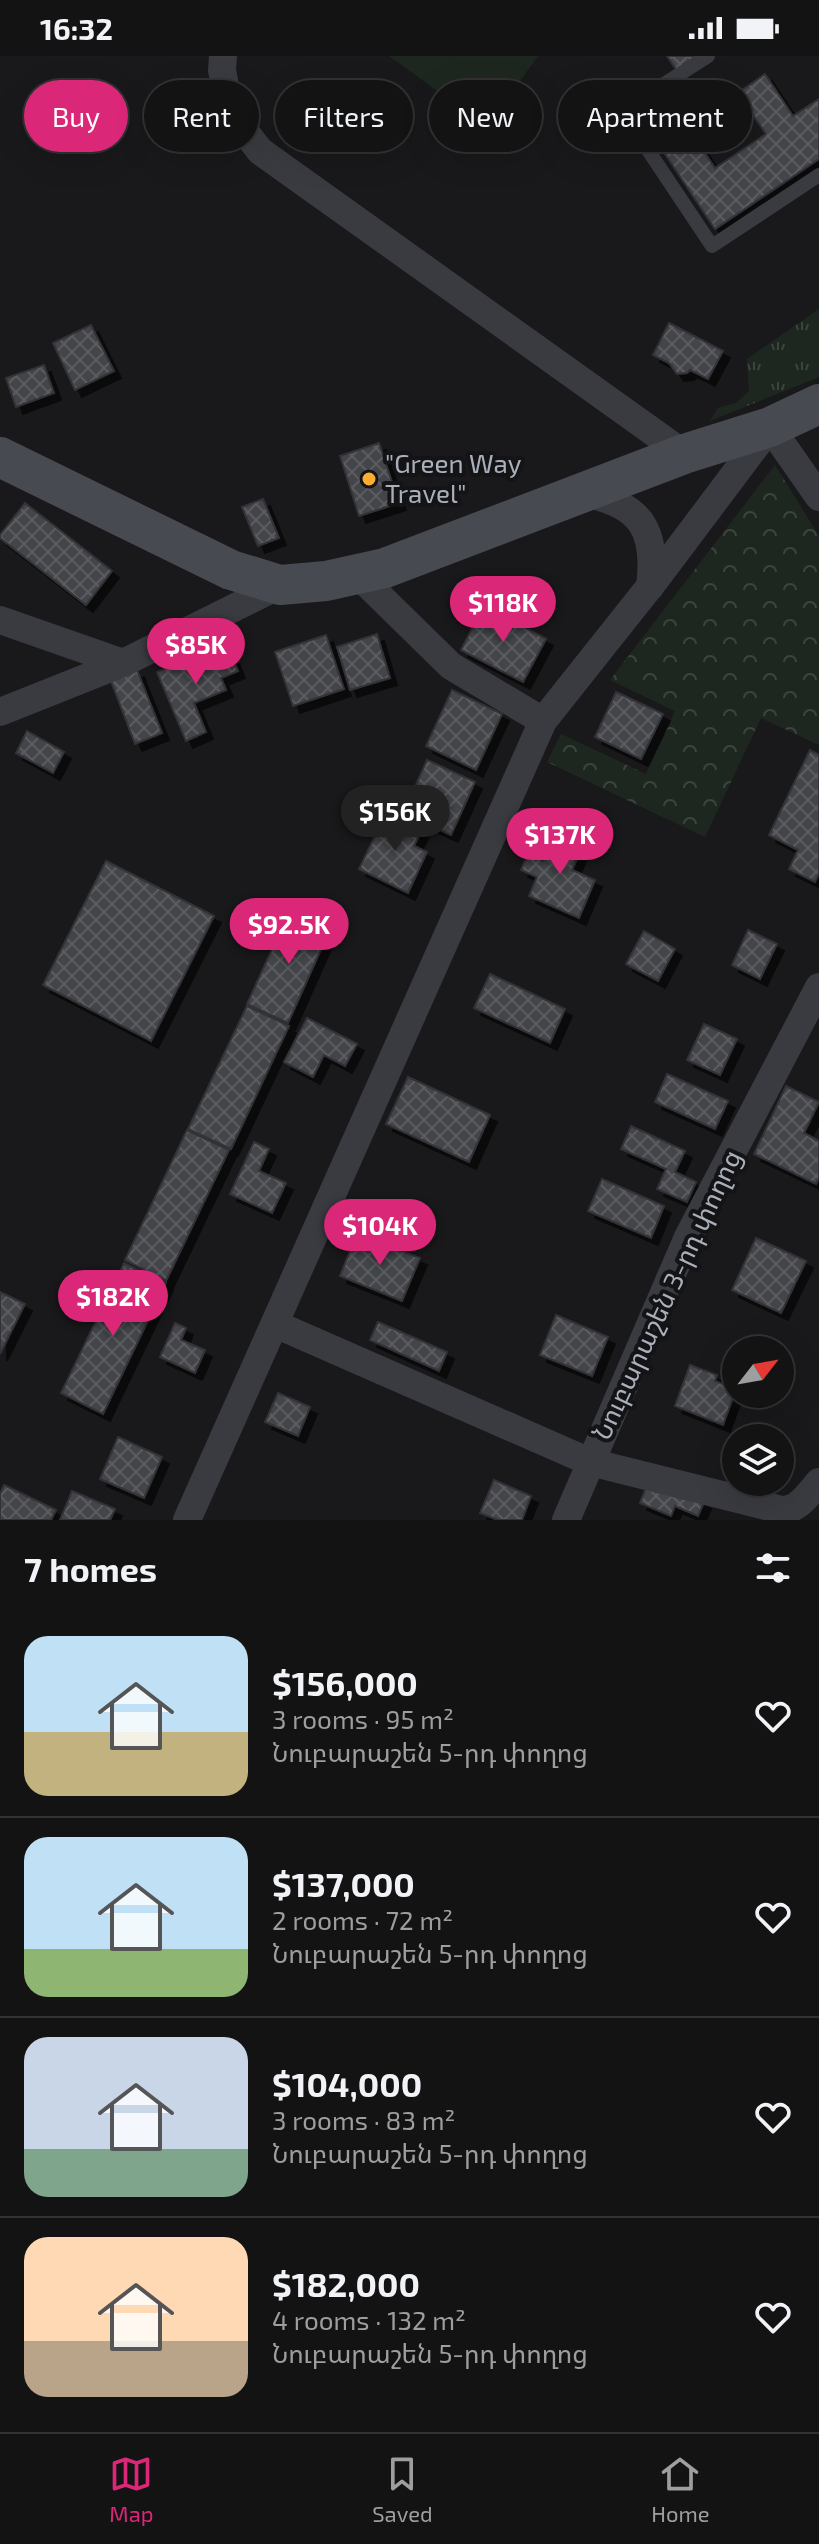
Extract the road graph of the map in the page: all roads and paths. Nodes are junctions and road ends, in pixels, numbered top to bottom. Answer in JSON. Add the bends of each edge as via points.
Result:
{"nodes":[{"id":1,"x":223,"y":56,"type":"edge"},
{"id":2,"x":708,"y":56,"type":"edge"},
{"id":3,"x":819,"y":175,"type":"edge"},
{"id":4,"x":819,"y":404,"type":"edge"},
{"id":5,"x":770,"y":427,"type":"junction"},
{"id":6,"x":684,"y":454,"type":"junction"},
{"id":7,"x":0,"y":457,"type":"edge"},
{"id":8,"x":584,"y":493,"type":"junction"},
{"id":9,"x":819,"y":497,"type":"edge"},
{"id":10,"x":357,"y":574,"type":"junction"},
{"id":11,"x":280,"y":585,"type":"junction"},
{"id":12,"x":650,"y":587,"type":"junction"},
{"id":13,"x":0,"y":620,"type":"edge"},
{"id":14,"x":123,"y":663,"type":"junction"},
{"id":15,"x":0,"y":712,"type":"edge"},
{"id":16,"x":543,"y":721,"type":"junction"},
{"id":17,"x":819,"y":987,"type":"edge"},
{"id":18,"x":275,"y":1324,"type":"junction"},
{"id":19,"x":590,"y":1462,"type":"junction"},
{"id":20,"x":819,"y":1482,"type":"edge"},
{"id":21,"x":187,"y":1520,"type":"edge"},
{"id":22,"x":566,"y":1520,"type":"edge"}],
"edges":[{"from":1,"to":6,"type":"street","via":[[230,112],[260,151]]},
{"from":2,"to":3,"type":"lane","via":[[622,111],[712,246]]},
{"from":4,"to":5,"type":"main road"},
{"from":5,"to":6,"type":"main road"},
{"from":5,"to":9,"type":"street"},
{"from":5,"to":12,"type":"street"},
{"from":6,"to":8,"type":"main road"},
{"from":7,"to":11,"type":"main road","via":[[231,570]]},
{"from":8,"to":10,"type":"main road"},
{"from":8,"to":12,"type":"street","via":[[622,504],[644,528],[653,561]]},
{"from":10,"to":11,"type":"main road"},
{"from":10,"to":16,"type":"street","via":[[451,666]]},
{"from":11,"to":14,"type":"street"},
{"from":12,"to":16,"type":"street"},
{"from":13,"to":14,"type":"street"},
{"from":14,"to":15,"type":"street"},
{"from":16,"to":18,"type":"street"},
{"from":17,"to":19,"type":"street","name":"Նուբարաշեն 3-րդ փողոց","via":[[688,1237]]},
{"from":18,"to":19,"type":"street"},
{"from":18,"to":21,"type":"street"},
{"from":19,"to":20,"type":"street","via":[[782,1510],[796,1507]]},
{"from":19,"to":22,"type":"street","name":"Նուբարաշեն 3-րդ փողոց"}]}
